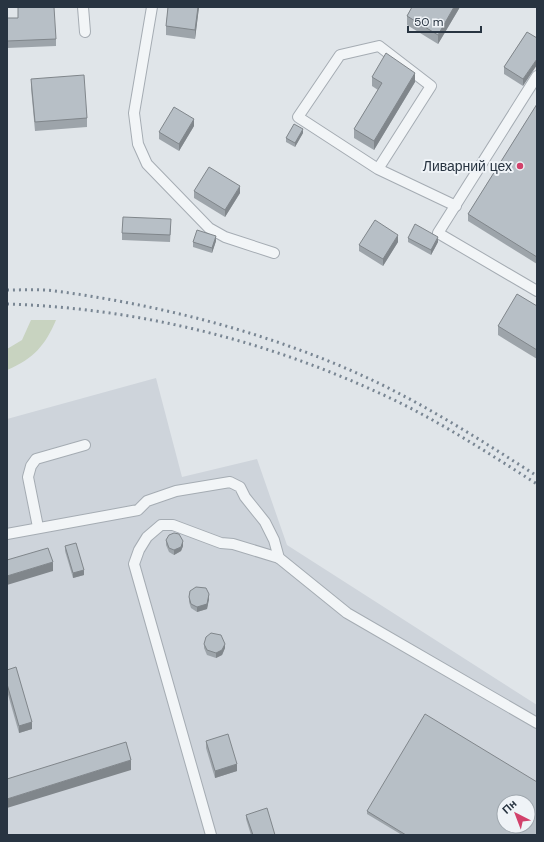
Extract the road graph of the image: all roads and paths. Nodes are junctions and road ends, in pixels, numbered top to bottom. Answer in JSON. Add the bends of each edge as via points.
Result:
{"nodes":[{"id":1,"x":83,"y":7,"type":"edge"},
{"id":2,"x":152,"y":7,"type":"edge"},
{"id":3,"x":85,"y":32,"type":"dead end"},
{"id":4,"x":537,"y":76,"type":"edge"},
{"id":5,"x":378,"y":169,"type":"junction"},
{"id":6,"x":456,"y":206,"type":"junction"},
{"id":7,"x":274,"y":253,"type":"dead end"},
{"id":8,"x":537,"y":291,"type":"edge"},
{"id":9,"x":85,"y":445,"type":"dead end"},
{"id":10,"x":38,"y":527,"type":"junction"},
{"id":11,"x":7,"y":534,"type":"edge"},
{"id":12,"x":279,"y":558,"type":"junction"},
{"id":13,"x":537,"y":723,"type":"edge"},
{"id":14,"x":211,"y":835,"type":"edge"}],
"edges":[{"from":1,"to":3,"type":"lane"},
{"from":2,"to":7,"type":"lane","via":[[134,113],[138,144],[147,164],[209,228],[225,237]]},
{"from":4,"to":6,"type":"lane"},
{"from":5,"to":5,"type":"lane","via":[[430,86],[379,46],[340,55],[298,117]]},
{"from":5,"to":6,"type":"lane"},
{"from":6,"to":8,"type":"lane","via":[[438,233]]},
{"from":9,"to":10,"type":"lane","via":[[36,459],[31,466],[28,477]]},
{"from":10,"to":11,"type":"lane"},
{"from":10,"to":12,"type":"lane","via":[[138,510],[147,501],[176,491],[230,482],[240,487],[265,522]]},
{"from":12,"to":13,"type":"lane","via":[[347,613]]},
{"from":12,"to":14,"type":"lane","via":[[233,544],[221,543],[173,525],[161,525],[147,537],[134,564]]}]}
